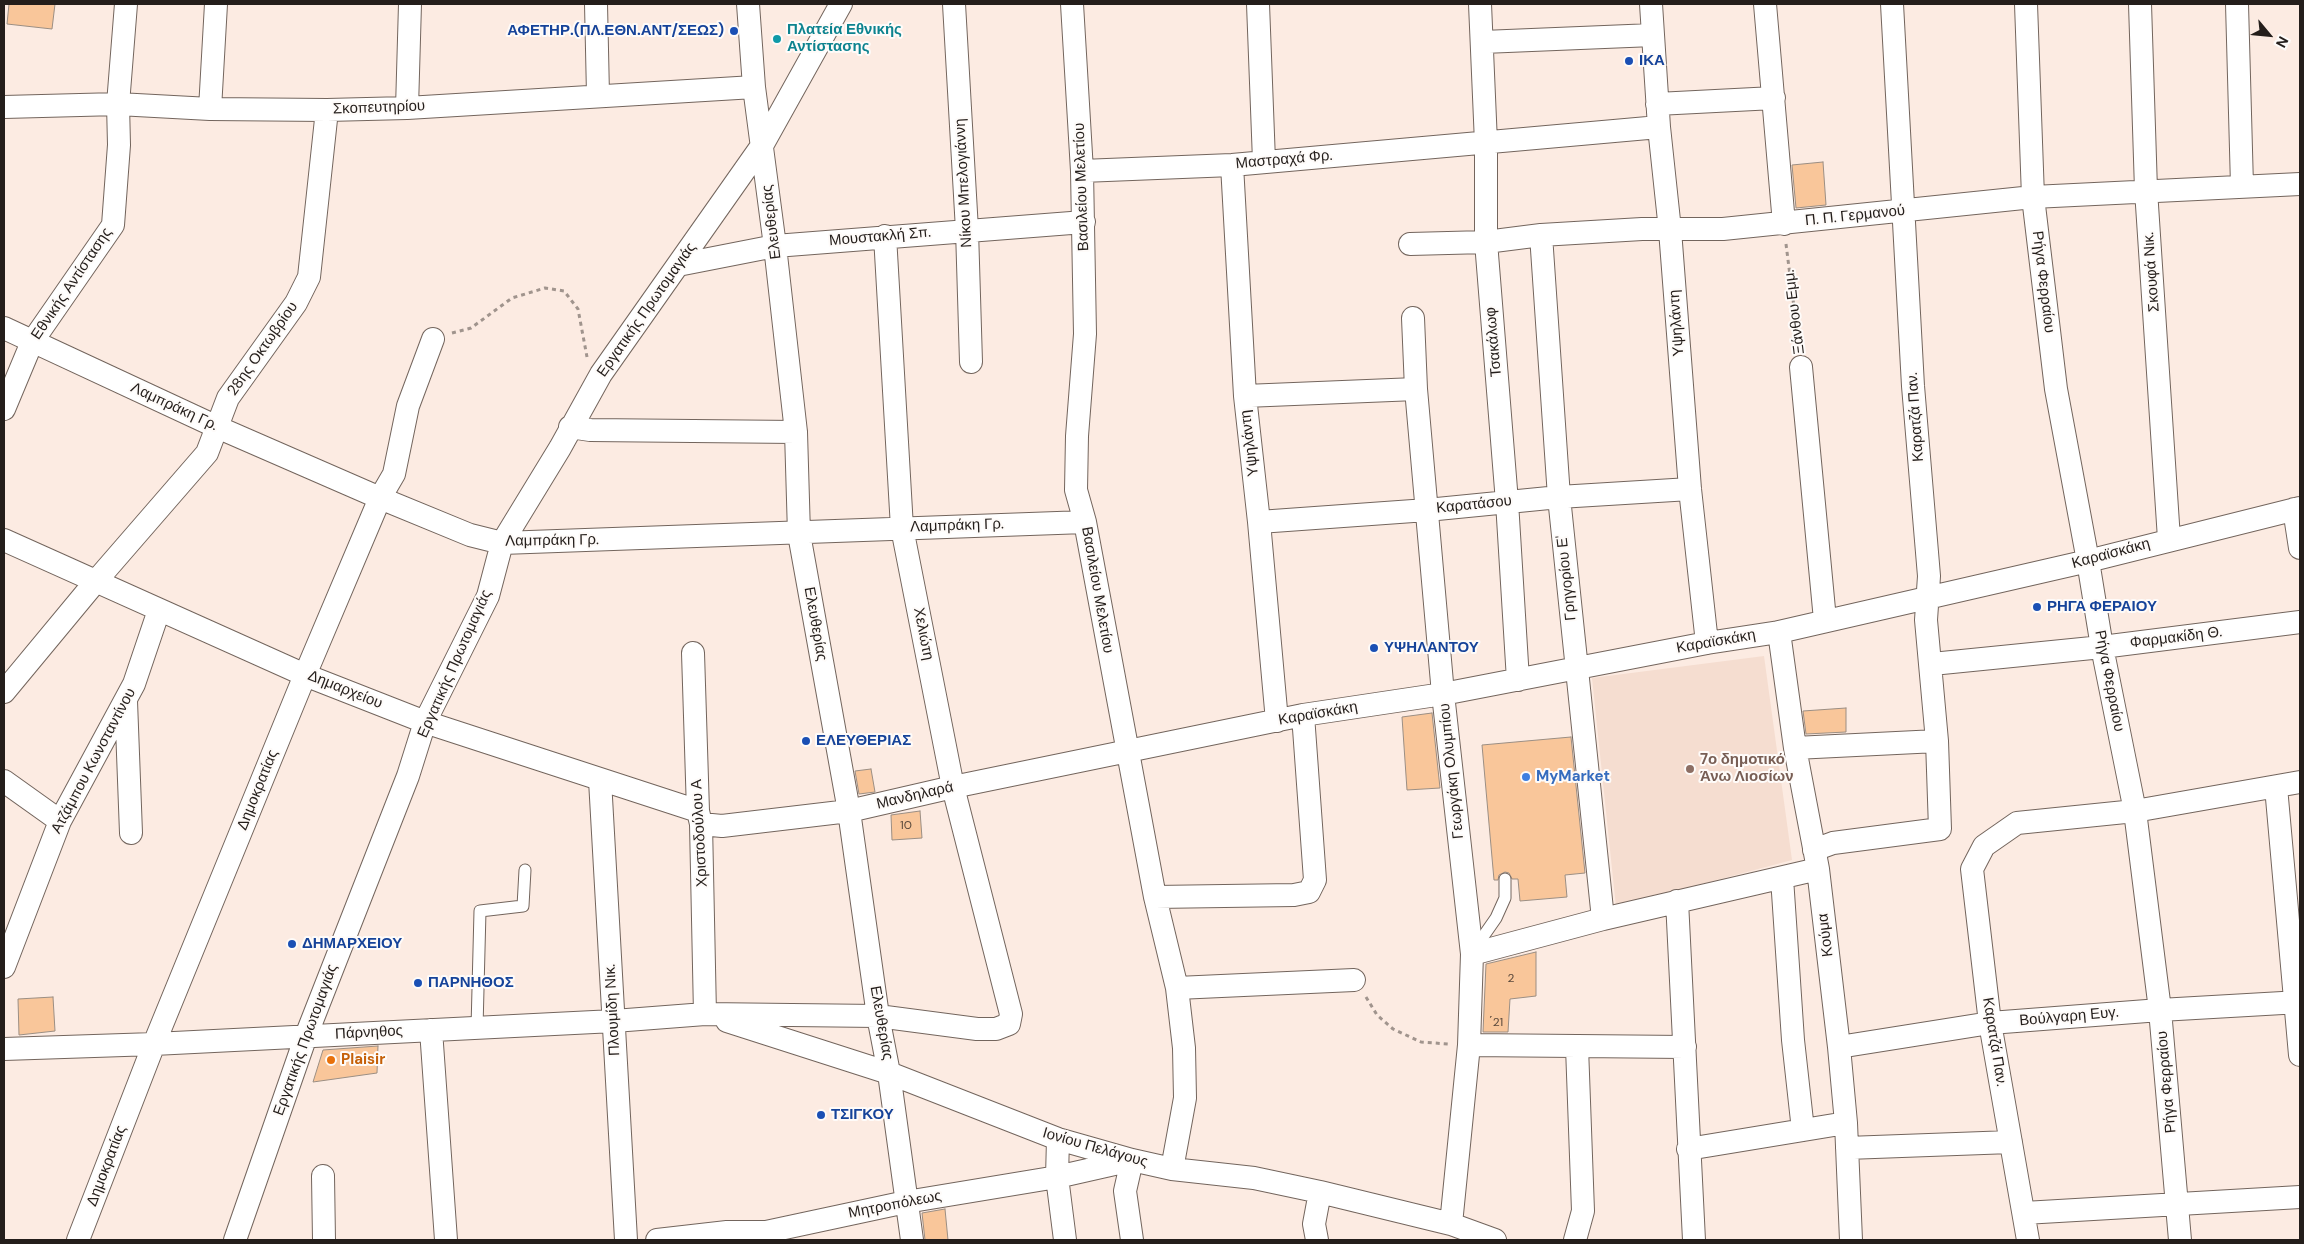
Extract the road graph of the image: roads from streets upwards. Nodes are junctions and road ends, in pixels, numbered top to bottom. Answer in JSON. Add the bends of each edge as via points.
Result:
{"nodes":[{"id":1,"x":126,"y":4,"type":"edge"},
{"id":2,"x":216,"y":4,"type":"edge"},
{"id":3,"x":410,"y":4,"type":"edge"},
{"id":4,"x":596,"y":4,"type":"edge"},
{"id":5,"x":748,"y":4,"type":"edge"},
{"id":6,"x":841,"y":4,"type":"edge"},
{"id":7,"x":954,"y":4,"type":"edge"},
{"id":8,"x":1072,"y":4,"type":"edge"},
{"id":9,"x":1258,"y":4,"type":"edge"},
{"id":10,"x":1480,"y":4,"type":"edge"},
{"id":11,"x":1651,"y":4,"type":"edge"},
{"id":12,"x":1765,"y":4,"type":"edge"},
{"id":13,"x":1892,"y":4,"type":"edge"},
{"id":14,"x":2026,"y":4,"type":"edge"},
{"id":15,"x":2140,"y":4,"type":"edge"},
{"id":16,"x":2237,"y":4,"type":"edge"},
{"id":17,"x":1653,"y":35,"type":"junction"},
{"id":18,"x":1483,"y":42,"type":"junction"},
{"id":19,"x":754,"y":87,"type":"junction"},
{"id":20,"x":598,"y":95,"type":"junction"},
{"id":21,"x":1774,"y":98,"type":"junction"},
{"id":22,"x":118,"y":104,"type":"junction"},
{"id":23,"x":1657,"y":104,"type":"junction"},
{"id":24,"x":4,"y":107,"type":"edge"},
{"id":25,"x":407,"y":108,"type":"junction"},
{"id":26,"x":210,"y":109,"type":"junction"},
{"id":27,"x":326,"y":110,"type":"junction"},
{"id":28,"x":1659,"y":127,"type":"junction"},
{"id":29,"x":1486,"y":143,"type":"junction"},
{"id":30,"x":763,"y":144,"type":"junction"},
{"id":31,"x":1264,"y":161,"type":"junction"},
{"id":32,"x":1232,"y":165,"type":"junction"},
{"id":33,"x":1082,"y":171,"type":"junction"},
{"id":34,"x":2300,"y":184,"type":"edge"},
{"id":35,"x":2242,"y":186,"type":"junction"},
{"id":36,"x":2146,"y":190,"type":"junction"},
{"id":37,"x":2032,"y":197,"type":"junction"},
{"id":38,"x":1903,"y":210,"type":"junction"},
{"id":39,"x":1084,"y":222,"type":"junction"},
{"id":40,"x":1784,"y":224,"type":"junction"},
{"id":41,"x":968,"y":230,"type":"junction"},
{"id":42,"x":1670,"y":230,"type":"junction"},
{"id":43,"x":1541,"y":235,"type":"junction"},
{"id":44,"x":886,"y":236,"type":"junction"},
{"id":45,"x":1486,"y":242,"type":"junction"},
{"id":46,"x":1410,"y":244,"type":"dead end"},
{"id":47,"x":775,"y":246,"type":"junction"},
{"id":48,"x":678,"y":266,"type":"junction"},
{"id":49,"x":1413,"y":318,"type":"dead end"},
{"id":50,"x":4,"y":328,"type":"edge"},
{"id":51,"x":433,"y":339,"type":"road end"},
{"id":52,"x":32,"y":342,"type":"junction"},
{"id":53,"x":971,"y":362,"type":"dead end"},
{"id":54,"x":1802,"y":367,"type":"road end"},
{"id":55,"x":1416,"y":389,"type":"junction"},
{"id":56,"x":1244,"y":396,"type":"junction"},
{"id":57,"x":4,"y":409,"type":"edge"},
{"id":58,"x":217,"y":427,"type":"junction"},
{"id":59,"x":570,"y":427,"type":"junction"},
{"id":60,"x":796,"y":432,"type":"junction"},
{"id":61,"x":1690,"y":489,"type":"junction"},
{"id":62,"x":1559,"y":497,"type":"junction"},
{"id":63,"x":380,"y":498,"type":"junction"},
{"id":64,"x":1507,"y":502,"type":"junction"},
{"id":65,"x":2297,"y":508,"type":"edge"},
{"id":66,"x":1428,"y":510,"type":"junction"},
{"id":67,"x":1085,"y":522,"type":"junction"},
{"id":68,"x":1259,"y":522,"type":"junction"},
{"id":69,"x":902,"y":528,"type":"junction"},
{"id":70,"x":799,"y":534,"type":"junction"},
{"id":71,"x":2169,"y":539,"type":"junction"},
{"id":72,"x":4,"y":540,"type":"edge"},
{"id":73,"x":502,"y":543,"type":"junction"},
{"id":74,"x":2300,"y":548,"type":"edge"},
{"id":75,"x":2088,"y":561,"type":"junction"},
{"id":76,"x":96,"y":581,"type":"junction"},
{"id":77,"x":1927,"y":598,"type":"junction"},
{"id":78,"x":159,"y":610,"type":"junction"},
{"id":79,"x":1826,"y":620,"type":"junction"},
{"id":80,"x":2300,"y":622,"type":"edge"},
{"id":81,"x":1779,"y":632,"type":"junction"},
{"id":82,"x":1707,"y":643,"type":"junction"},
{"id":83,"x":2102,"y":647,"type":"junction"},
{"id":84,"x":693,"y":653,"type":"dead end"},
{"id":85,"x":1932,"y":664,"type":"junction"},
{"id":86,"x":1576,"y":669,"type":"junction"},
{"id":87,"x":305,"y":675,"type":"junction"},
{"id":88,"x":1518,"y":680,"type":"junction"},
{"id":89,"x":4,"y":692,"type":"edge"},
{"id":90,"x":1443,"y":694,"type":"junction"},
{"id":91,"x":126,"y":700,"type":"junction"},
{"id":92,"x":1303,"y":716,"type":"junction"},
{"id":93,"x":1278,"y":721,"type":"junction"},
{"id":94,"x":425,"y":722,"type":"junction"},
{"id":95,"x":1937,"y":741,"type":"junction"},
{"id":96,"x":1795,"y":748,"type":"junction"},
{"id":97,"x":1127,"y":751,"type":"junction"},
{"id":98,"x":600,"y":780,"type":"junction"},
{"id":99,"x":4,"y":781,"type":"edge"},
{"id":100,"x":2300,"y":782,"type":"edge"},
{"id":101,"x":954,"y":787,"type":"junction"},
{"id":102,"x":2276,"y":788,"type":"junction"},
{"id":103,"x":848,"y":811,"type":"junction"},
{"id":104,"x":2135,"y":811,"type":"junction"},
{"id":105,"x":699,"y":817,"type":"junction"},
{"id":106,"x":60,"y":821,"type":"junction"},
{"id":107,"x":131,"y":833,"type":"dead end"},
{"id":108,"x":1816,"y":860,"type":"junction"},
{"id":109,"x":1782,"y":878,"type":"junction"},
{"id":110,"x":1155,"y":897,"type":"junction"},
{"id":111,"x":1677,"y":901,"type":"junction"},
{"id":112,"x":1603,"y":919,"type":"junction"},
{"id":113,"x":1472,"y":954,"type":"junction"},
{"id":114,"x":4,"y":966,"type":"edge"},
{"id":115,"x":1354,"y":980,"type":"road end"},
{"id":116,"x":1177,"y":988,"type":"junction"},
{"id":117,"x":2298,"y":1002,"type":"edge"},
{"id":118,"x":2160,"y":1010,"type":"junction"},
{"id":119,"x":705,"y":1014,"type":"junction"},
{"id":120,"x":878,"y":1016,"type":"junction"},
{"id":121,"x":614,"y":1021,"type":"junction"},
{"id":122,"x":1990,"y":1023,"type":"junction"},
{"id":123,"x":1009,"y":1024,"type":"joint"},
{"id":124,"x":431,"y":1030,"type":"junction"},
{"id":125,"x":306,"y":1036,"type":"junction"},
{"id":126,"x":154,"y":1044,"type":"junction"},
{"id":127,"x":1469,"y":1045,"type":"junction"},
{"id":128,"x":1684,"y":1047,"type":"junction"},
{"id":129,"x":1840,"y":1047,"type":"junction"},
{"id":130,"x":1577,"y":1048,"type":"junction"},
{"id":131,"x":4,"y":1049,"type":"edge"},
{"id":132,"x":2300,"y":1055,"type":"edge"},
{"id":133,"x":889,"y":1073,"type":"junction"},
{"id":134,"x":1846,"y":1123,"type":"junction"},
{"id":135,"x":1802,"y":1130,"type":"junction"},
{"id":136,"x":1058,"y":1139,"type":"junction"},
{"id":137,"x":2011,"y":1142,"type":"junction"},
{"id":138,"x":1847,"y":1148,"type":"junction"},
{"id":139,"x":1688,"y":1149,"type":"junction"},
{"id":140,"x":1132,"y":1160,"type":"junction"},
{"id":141,"x":1172,"y":1169,"type":"junction"},
{"id":142,"x":323,"y":1176,"type":"dead end"},
{"id":143,"x":1057,"y":1177,"type":"junction"},
{"id":144,"x":1320,"y":1192,"type":"junction"},
{"id":145,"x":2300,"y":1197,"type":"edge"},
{"id":146,"x":906,"y":1202,"type":"junction"},
{"id":147,"x":2178,"y":1203,"type":"junction"},
{"id":148,"x":2024,"y":1213,"type":"junction"},
{"id":149,"x":1451,"y":1224,"type":"junction"},
{"id":150,"x":727,"y":1236,"type":"edge"},
{"id":151,"x":1473,"y":1237,"type":"edge"},
{"id":152,"x":78,"y":1240,"type":"edge"},
{"id":153,"x":235,"y":1240,"type":"edge"},
{"id":154,"x":324,"y":1240,"type":"edge"},
{"id":155,"x":446,"y":1240,"type":"edge"},
{"id":156,"x":626,"y":1240,"type":"edge"},
{"id":157,"x":657,"y":1240,"type":"edge"},
{"id":158,"x":912,"y":1240,"type":"edge"},
{"id":159,"x":1065,"y":1240,"type":"edge"},
{"id":160,"x":1132,"y":1240,"type":"edge"},
{"id":161,"x":1317,"y":1240,"type":"edge"},
{"id":162,"x":1495,"y":1240,"type":"edge"},
{"id":163,"x":1575,"y":1240,"type":"edge"},
{"id":164,"x":1694,"y":1240,"type":"edge"},
{"id":165,"x":1851,"y":1240,"type":"edge"},
{"id":166,"x":2028,"y":1240,"type":"edge"},
{"id":167,"x":2180,"y":1240,"type":"edge"}],
"edges":[{"from":1,"to":22,"type":"street","name":"Εθνικής Αντίστασης"},
{"from":2,"to":26,"type":"street"},
{"from":3,"to":25,"type":"street"},
{"from":4,"to":20,"type":"street"},
{"from":5,"to":19,"type":"street","name":"Ελευθερίας"},
{"from":6,"to":30,"type":"street","name":"Εργατικής Πρωτομαγιάς"},
{"from":7,"to":41,"type":"street","name":"Νίκου Μπελογιάννη"},
{"from":8,"to":33,"type":"street","name":"Βασιλείου Μελετίου"},
{"from":9,"to":31,"type":"street"},
{"from":10,"to":18,"type":"street","name":"Τσακάλωφ"},
{"from":11,"to":17,"type":"street","name":"Υψηλάντη"},
{"from":12,"to":21,"type":"street"},
{"from":13,"to":38,"type":"street","name":"Καρατζά Παν."},
{"from":14,"to":37,"type":"street","name":"Ρήγα Φερραίου"},
{"from":15,"to":36,"type":"street","name":"Σκουφά Νικ."},
{"from":16,"to":35,"type":"street"},
{"from":17,"to":18,"type":"street"},
{"from":17,"to":23,"type":"street","name":"Υψηλάντη"},
{"from":18,"to":29,"type":"street","name":"Τσακάλωφ"},
{"from":19,"to":20,"type":"street","name":"Σκοπευτηρίου"},
{"from":19,"to":30,"type":"street","name":"Ελευθερίας"},
{"from":20,"to":25,"type":"street","name":"Σκοπευτηρίου"},
{"from":21,"to":23,"type":"street"},
{"from":21,"to":40,"type":"street"},
{"from":22,"to":24,"type":"street","name":"Σκοπευτηρίου"},
{"from":22,"to":26,"type":"street","name":"Σκοπευτηρίου"},
{"from":22,"to":52,"type":"street","name":"Εθνικής Αντίστασης","via":[[119,145],[112,225]]},
{"from":23,"to":28,"type":"street","name":"Υψηλάντη"},
{"from":25,"to":27,"type":"street","name":"Σκοπευτηρίου"},
{"from":26,"to":27,"type":"street","name":"Σκοπευτηρίου"},
{"from":27,"to":58,"type":"street","name":"28ης Οκτωβρίου","via":[[309,277],[296,303],[228,398]]},
{"from":28,"to":29,"type":"street","name":"Μαστραχά Φρ."},
{"from":28,"to":42,"type":"street","name":"Υψηλάντη"},
{"from":29,"to":31,"type":"street","name":"Μαστραχά Φρ."},
{"from":29,"to":45,"type":"street","name":"Τσακάλωφ"},
{"from":30,"to":47,"type":"street","name":"Ελευθερίας"},
{"from":30,"to":48,"type":"street","name":"Εργατικής Πρωτομαγιάς"},
{"from":31,"to":32,"type":"street","name":"Μαστραχά Φρ."},
{"from":32,"to":33,"type":"street","name":"Μαστραχά Φρ."},
{"from":32,"to":56,"type":"street","name":"Υψηλάντη"},
{"from":33,"to":39,"type":"street","name":"Βασιλείου Μελετίου"},
{"from":34,"to":35,"type":"street","name":"Π. Π. Γερμανού"},
{"from":35,"to":36,"type":"street","name":"Π. Π. Γερμανού"},
{"from":36,"to":37,"type":"street","name":"Π. Π. Γερμανού"},
{"from":36,"to":71,"type":"street","name":"Σκουφά Νικ."},
{"from":37,"to":38,"type":"street","name":"Π. Π. Γερμανού"},
{"from":37,"to":75,"type":"street","name":"Ρήγα Φερραίου","via":[[2056,389]]},
{"from":38,"to":40,"type":"street","name":"Π. Π. Γερμανού"},
{"from":38,"to":77,"type":"street","name":"Καρατζά Παν.","via":[[1929,576]]},
{"from":39,"to":41,"type":"street","name":"Μουστακλή Σπ."},
{"from":39,"to":67,"type":"street","name":"Βασιλείου Μελετίου","via":[[1086,334],[1076,490]]},
{"from":40,"to":42,"type":"street","name":"Π. Π. Γερμανού"},
{"from":41,"to":44,"type":"street","name":"Μουστακλή Σπ."},
{"from":41,"to":53,"type":"street","name":"Νίκου Μπελογιάννη"},
{"from":42,"to":43,"type":"street","name":"Π. Π. Γερμανού"},
{"from":42,"to":61,"type":"street","name":"Υψηλάντη"},
{"from":43,"to":45,"type":"street","name":"Π. Π. Γερμανού"},
{"from":43,"to":62,"type":"street","name":"Γρηγορίου Ε'"},
{"from":44,"to":47,"type":"street","name":"Μουστακλή Σπ."},
{"from":44,"to":69,"type":"street","name":"Χελιώτη"},
{"from":45,"to":46,"type":"street","name":"Π. Π. Γερμανού"},
{"from":45,"to":64,"type":"street","name":"Τσακάλωφ"},
{"from":47,"to":48,"type":"street","name":"Μουστακλή Σπ."},
{"from":47,"to":60,"type":"street","name":"Ελευθερίας"},
{"from":48,"to":59,"type":"street","name":"Εργατικής Πρωτομαγιάς","via":[[601,374]]},
{"from":49,"to":55,"type":"street","name":"Γεωργάκη Ολυμπίου"},
{"from":50,"to":52,"type":"street","name":"Λαμπράκη Γρ."},
{"from":51,"to":63,"type":"street","name":"Δημοκρατίας","via":[[408,406],[394,474]]},
{"from":52,"to":57,"type":"street","name":"Εθνικής Αντίστασης"},
{"from":52,"to":58,"type":"street","name":"Λαμπράκη Γρ."},
{"from":54,"to":79,"type":"street","name":"Ξάνθου Εμμ."},
{"from":55,"to":56,"type":"street"},
{"from":55,"to":66,"type":"street","name":"Γεωργάκη Ολυμπίου"},
{"from":56,"to":68,"type":"street","name":"Υψηλάντη"},
{"from":58,"to":63,"type":"street","name":"Λαμπράκη Γρ."},
{"from":58,"to":76,"type":"street","name":"28ης Οκτωβρίου","via":[[207,453]]},
{"from":59,"to":60,"type":"street","via":[[590,430]]},
{"from":59,"to":73,"type":"street","name":"Εργατικής Πρωτομαγιάς"},
{"from":60,"to":70,"type":"street","name":"Ελευθερίας"},
{"from":61,"to":62,"type":"street","name":"Καρατάσου"},
{"from":61,"to":82,"type":"street","name":"Υψηλάντη"},
{"from":62,"to":64,"type":"street","name":"Καρατάσου"},
{"from":62,"to":86,"type":"street","name":"Γρηγορίου Ε'"},
{"from":63,"to":73,"type":"street","name":"Λαμπράκη Γρ.","via":[[470,534]]},
{"from":63,"to":87,"type":"street","name":"Δημοκρατίας"},
{"from":64,"to":66,"type":"street","name":"Καρατάσου"},
{"from":64,"to":88,"type":"street","name":"Τσακάλωφ"},
{"from":65,"to":71,"type":"street","name":"Καραϊσκάκη"},
{"from":65,"to":74,"type":"street"},
{"from":66,"to":68,"type":"street","name":"Καρατάσου"},
{"from":66,"to":90,"type":"street","name":"Γεωργάκη Ολυμπίου"},
{"from":67,"to":69,"type":"street","name":"Λαμπράκη Γρ."},
{"from":67,"to":97,"type":"street","name":"Βασιλείου Μελετίου"},
{"from":68,"to":93,"type":"street","name":"Υψηλάντη"},
{"from":69,"to":70,"type":"street","name":"Λαμπράκη Γρ."},
{"from":69,"to":101,"type":"street","name":"Χελιώτη"},
{"from":70,"to":73,"type":"street","name":"Λαμπράκη Γρ."},
{"from":70,"to":103,"type":"street","name":"Ελευθερίας"},
{"from":71,"to":75,"type":"street","name":"Καραϊσκάκη"},
{"from":72,"to":76,"type":"street","name":"Δημαρχείου"},
{"from":73,"to":94,"type":"street","name":"Εργατικής Πρωτομαγιάς","via":[[488,596]]},
{"from":75,"to":77,"type":"street","name":"Καραϊσκάκη"},
{"from":75,"to":83,"type":"street","name":"Ρήγα Φερραίου"},
{"from":76,"to":78,"type":"street","name":"Δημαρχείου"},
{"from":76,"to":89,"type":"street","name":"28ης Οκτωβρίου"},
{"from":77,"to":79,"type":"street","name":"Καραϊσκάκη"},
{"from":77,"to":85,"type":"street","name":"Καρατζά Παν.","via":[[1926,620]]},
{"from":78,"to":87,"type":"street","name":"Δημαρχείου"},
{"from":78,"to":91,"type":"street","name":"Ατζάμπου Κωνσταντίνου"},
{"from":79,"to":81,"type":"street","name":"Καραϊσκάκη"},
{"from":80,"to":83,"type":"street","name":"Φαρμακίδη Θ."},
{"from":81,"to":82,"type":"street","name":"Καραϊσκάκη"},
{"from":81,"to":96,"type":"street","name":"Κούμα"},
{"from":82,"to":86,"type":"street","name":"Καραϊσκάκη"},
{"from":83,"to":85,"type":"street","name":"Φαρμακίδη Θ."},
{"from":83,"to":104,"type":"street","name":"Ρήγα Φερραίου"},
{"from":84,"to":105,"type":"street","name":"Χριστοδούλου Α"},
{"from":85,"to":95,"type":"street","name":"Καρατζά Παν."},
{"from":86,"to":88,"type":"street","name":"Καραϊσκάκη"},
{"from":86,"to":112,"type":"street","name":"Γρηγορίου Ε'"},
{"from":87,"to":94,"type":"street","name":"Δημαρχείου"},
{"from":87,"to":126,"type":"street","name":"Δημοκρατίας"},
{"from":88,"to":90,"type":"street","name":"Καραϊσκάκη"},
{"from":90,"to":92,"type":"street","name":"Καραϊσκάκη"},
{"from":90,"to":113,"type":"street","name":"Γεωργάκη Ολυμπίου"},
{"from":91,"to":106,"type":"street","name":"Ατζάμπου Κωνσταντίνου"},
{"from":91,"to":107,"type":"street"},
{"from":92,"to":93,"type":"street","name":"Καραϊσκάκη"},
{"from":92,"to":110,"type":"street","via":[[1315,880],[1309,892],[1294,896]]},
{"from":93,"to":97,"type":"street","name":"Καραϊσκάκη"},
{"from":94,"to":98,"type":"street","name":"Δημαρχείου"},
{"from":94,"to":125,"type":"street","name":"Εργατικής Πρωτομαγιάς","via":[[408,776]]},
{"from":95,"to":96,"type":"street"},
{"from":95,"to":108,"type":"street","name":"Καρατζά Παν.","via":[[1940,829],[1834,843]]},
{"from":96,"to":108,"type":"street","name":"Κούμα"},
{"from":97,"to":101,"type":"street","name":"Μανδηλαρά"},
{"from":97,"to":110,"type":"street","name":"Βασιλείου Μελετίου"},
{"from":98,"to":105,"type":"street","name":"Δημαρχείου"},
{"from":98,"to":121,"type":"street","name":"Πλουμίδη Νικ."},
{"from":99,"to":106,"type":"street"},
{"from":100,"to":102,"type":"street"},
{"from":101,"to":103,"type":"street","name":"Μανδηλαρά"},
{"from":101,"to":123,"type":"street","name":"Χελιώτη","via":[[1011,1014]]},
{"from":102,"to":104,"type":"street"},
{"from":102,"to":117,"type":"street"},
{"from":103,"to":105,"type":"street","name":"Μανδηλαρά","via":[[722,826]]},
{"from":103,"to":120,"type":"street","name":"Ελευθερίας"},
{"from":104,"to":118,"type":"street","name":"Ρήγα Φερραίου"},
{"from":104,"to":122,"type":"street","name":"Καρατζά Παν.","via":[[2016,823],[1984,846],[1972,869]]},
{"from":105,"to":119,"type":"street","name":"Χριστοδούλου Α"},
{"from":106,"to":114,"type":"street","name":"Ατζάμπου Κωνσταντίνου"},
{"from":108,"to":109,"type":"street"},
{"from":108,"to":129,"type":"street","name":"Κούμα"},
{"from":109,"to":111,"type":"street"},
{"from":109,"to":135,"type":"street"},
{"from":110,"to":116,"type":"street","name":"Βασιλείου Μελετίου"},
{"from":111,"to":112,"type":"street"},
{"from":111,"to":128,"type":"street"},
{"from":112,"to":113,"type":"street"},
{"from":113,"to":127,"type":"street","name":"Γεωργάκη Ολυμπίου"},
{"from":115,"to":116,"type":"street"},
{"from":116,"to":141,"type":"street","name":"Βασιλείου Μελετίου","via":[[1184,1048],[1185,1098]]},
{"from":117,"to":118,"type":"street","name":"Βούλγαρη Ευγ."},
{"from":117,"to":132,"type":"street"},
{"from":118,"to":122,"type":"street","name":"Βούλγαρη Ευγ."},
{"from":118,"to":147,"type":"street","name":"Ρήγα Φερραίου"},
{"from":119,"to":120,"type":"street","name":"Πάρνηθος"},
{"from":119,"to":121,"type":"street","name":"Πάρνηθος"},
{"from":119,"to":133,"type":"street","name":"Ιονίου Πελάγους"},
{"from":120,"to":123,"type":"street","name":"Πάρνηθος","via":[[977,1029],[996,1029]]},
{"from":120,"to":133,"type":"street","name":"Ελευθερίας"},
{"from":121,"to":124,"type":"street","name":"Πάρνηθος"},
{"from":121,"to":156,"type":"street","name":"Πλουμίδη Νικ."},
{"from":122,"to":129,"type":"street","name":"Βούλγαρη Ευγ."},
{"from":122,"to":137,"type":"street","name":"Καρατζά Παν."},
{"from":124,"to":125,"type":"street","name":"Πάρνηθος"},
{"from":124,"to":155,"type":"street"},
{"from":125,"to":126,"type":"street","name":"Πάρνηθος"},
{"from":125,"to":153,"type":"street","name":"Εργατικής Πρωτομαγιάς"},
{"from":126,"to":131,"type":"street","name":"Πάρνηθος"},
{"from":126,"to":152,"type":"street","name":"Δημοκρατίας"},
{"from":127,"to":130,"type":"street"},
{"from":127,"to":149,"type":"street","name":"Γεωργάκη Ολυμπίου"},
{"from":128,"to":130,"type":"street"},
{"from":128,"to":139,"type":"street"},
{"from":129,"to":134,"type":"street","name":"Κούμα"},
{"from":130,"to":163,"type":"street","via":[[1583,1211]]},
{"from":133,"to":136,"type":"street","name":"Ιονίου Πελάγους"},
{"from":133,"to":146,"type":"street","name":"Ελευθερίας"},
{"from":134,"to":135,"type":"street"},
{"from":134,"to":138,"type":"street","name":"Κούμα"},
{"from":135,"to":139,"type":"street"},
{"from":136,"to":140,"type":"street","name":"Ιονίου Πελάγους"},
{"from":136,"to":143,"type":"street"},
{"from":137,"to":138,"type":"street"},
{"from":137,"to":148,"type":"street","name":"Καρατζά Παν."},
{"from":138,"to":165,"type":"street","name":"Κούμα"},
{"from":139,"to":164,"type":"street"},
{"from":140,"to":141,"type":"street","name":"Ιονίου Πελάγους"},
{"from":140,"to":143,"type":"street","name":"Μητροπόλεως"},
{"from":140,"to":160,"type":"street","via":[[1125,1191]]},
{"from":141,"to":144,"type":"street","name":"Ιονίου Πελάγους","via":[[1254,1178]]},
{"from":142,"to":154,"type":"street"},
{"from":143,"to":146,"type":"street","name":"Μητροπόλεως"},
{"from":143,"to":159,"type":"street"},
{"from":144,"to":149,"type":"street","name":"Ιονίου Πελάγους"},
{"from":144,"to":161,"type":"street","via":[[1314,1224]]},
{"from":145,"to":147,"type":"street"},
{"from":146,"to":150,"type":"street","name":"Μητροπόλεως","via":[[766,1232]]},
{"from":146,"to":158,"type":"street","name":"Ελευθερίας"},
{"from":147,"to":148,"type":"street"},
{"from":147,"to":167,"type":"street","name":"Ρήγα Φερραίου"},
{"from":148,"to":166,"type":"street","name":"Καρατζά Παν."},
{"from":149,"to":151,"type":"street","name":"Ιονίου Πελάγους"},
{"from":150,"to":157,"type":"street","name":"Μητροπόλεως"},
{"from":151,"to":162,"type":"street","name":"Ιονίου Πελάγους"}]}
